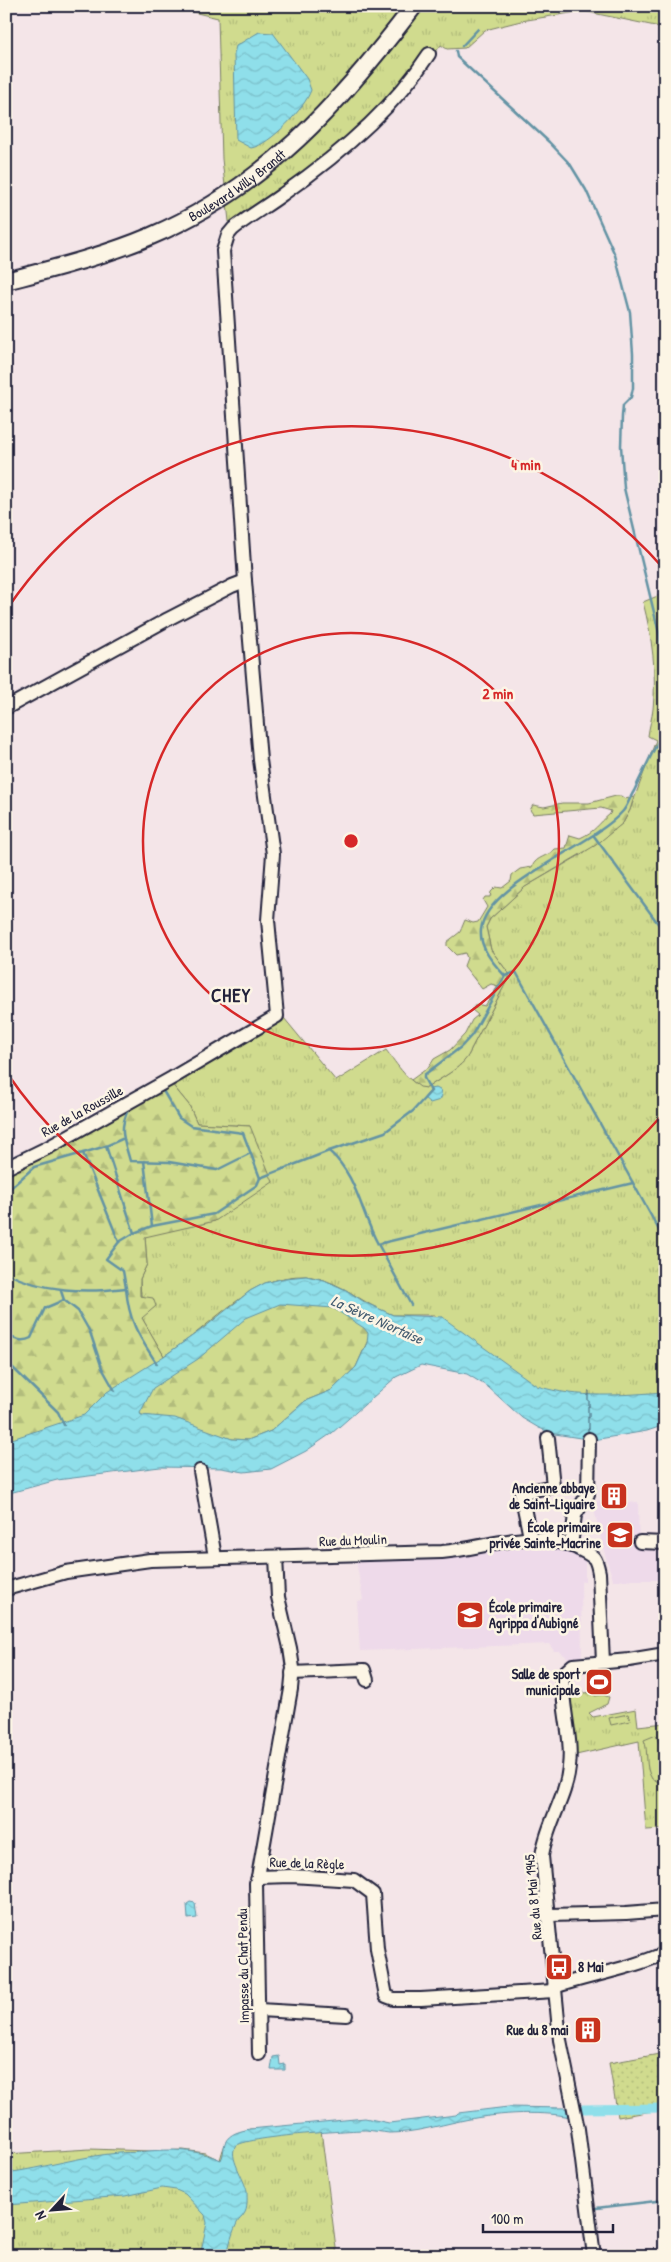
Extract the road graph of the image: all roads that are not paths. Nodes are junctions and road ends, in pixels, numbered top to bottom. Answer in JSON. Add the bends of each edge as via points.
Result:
{"nodes":[{"id":1,"x":414,"y":6,"type":"edge"},
{"id":2,"x":429,"y":54,"type":"dead end"},
{"id":3,"x":6,"y":281,"type":"edge"},
{"id":4,"x":245,"y":581,"type":"junction"},
{"id":5,"x":6,"y":708,"type":"edge"},
{"id":6,"x":6,"y":1168,"type":"edge"},
{"id":7,"x":548,"y":1438,"type":"dead end"},
{"id":8,"x":589,"y":1439,"type":"dead end"},
{"id":9,"x":200,"y":1471,"type":"dead end"},
{"id":10,"x":530,"y":1537,"type":"junction"},
{"id":11,"x":640,"y":1542,"type":"dead end"},
{"id":12,"x":665,"y":1543,"type":"edge"},
{"id":13,"x":571,"y":1546,"type":"junction"},
{"id":14,"x":215,"y":1557,"type":"junction"},
{"id":15,"x":276,"y":1557,"type":"junction"},
{"id":16,"x":6,"y":1589,"type":"edge"},
{"id":17,"x":665,"y":1654,"type":"edge"},
{"id":18,"x":603,"y":1662,"type":"junction"},
{"id":19,"x":292,"y":1673,"type":"junction"},
{"id":20,"x":367,"y":1680,"type":"dead end"},
{"id":21,"x":258,"y":1877,"type":"junction"},
{"id":22,"x":665,"y":1910,"type":"edge"},
{"id":23,"x":550,"y":1915,"type":"junction"},
{"id":24,"x":665,"y":1953,"type":"edge"},
{"id":25,"x":554,"y":1989,"type":"junction"},
{"id":26,"x":259,"y":2010,"type":"junction"},
{"id":27,"x":346,"y":2015,"type":"dead end"},
{"id":28,"x":259,"y":2054,"type":"dead end"},
{"id":29,"x":594,"y":2256,"type":"edge"}],
"edges":[{"from":1,"to":3,"type":"main road","name":"Boulevard Willy Brandt","via":[[336,101],[297,142],[223,198],[141,240]]},
{"from":2,"to":4,"type":"street","via":[[380,114],[284,194],[233,229],[224,243]]},
{"from":4,"to":5,"type":"street","via":[[168,619]]},
{"from":4,"to":6,"type":"street","name":"Rue de la Roussille","via":[[260,760],[273,854],[268,920],[277,1016],[49,1147]]},
{"from":7,"to":10,"type":"street","via":[[553,1486],[521,1493]]},
{"from":8,"to":13,"type":"street","via":[[588,1494],[575,1515]]},
{"from":9,"to":14,"type":"street"},
{"from":10,"to":13,"type":"street","name":"Rue du Moulin"},
{"from":10,"to":15,"type":"street","name":"Rue du Moulin","via":[[456,1551]]},
{"from":11,"to":12,"type":"street"},
{"from":13,"to":18,"type":"street","name":"Rue du Moulin","via":[[594,1558],[599,1573]]},
{"from":14,"to":15,"type":"street","name":"Rue du Moulin"},
{"from":14,"to":16,"type":"street","name":"Rue du Moulin","via":[[150,1560],[86,1568]]},
{"from":15,"to":19,"type":"street","name":"Rue de la Règle","via":[[278,1597],[290,1648]]},
{"from":17,"to":18,"type":"street","name":"Rue du 8 Mai 1945"},
{"from":18,"to":23,"type":"street","name":"Rue du 8 Mai 1945","via":[[573,1665],[563,1674],[570,1757],[567,1779],[544,1846],[543,1868]]},
{"from":19,"to":20,"type":"street","via":[[364,1670]]},
{"from":19,"to":21,"type":"street","name":"Rue de la Règle","via":[[292,1689]]},
{"from":21,"to":25,"type":"street","name":"Rue de la Règle","via":[[354,1880],[369,1890],[373,1894],[377,1950],[386,1996],[421,1999]]},
{"from":21,"to":26,"type":"street","name":"Impasse du Chat Pendu"},
{"from":22,"to":23,"type":"street"},
{"from":23,"to":25,"type":"street","name":"Rue du 8 Mai 1945"},
{"from":24,"to":25,"type":"street","via":[[637,1965],[609,1970]]},
{"from":25,"to":29,"type":"street","name":"Rue du 8 Mai 1945","via":[[560,2040],[578,2129]]},
{"from":26,"to":27,"type":"street"},
{"from":26,"to":28,"type":"street","name":"Impasse du Chat Pendu"}]}
